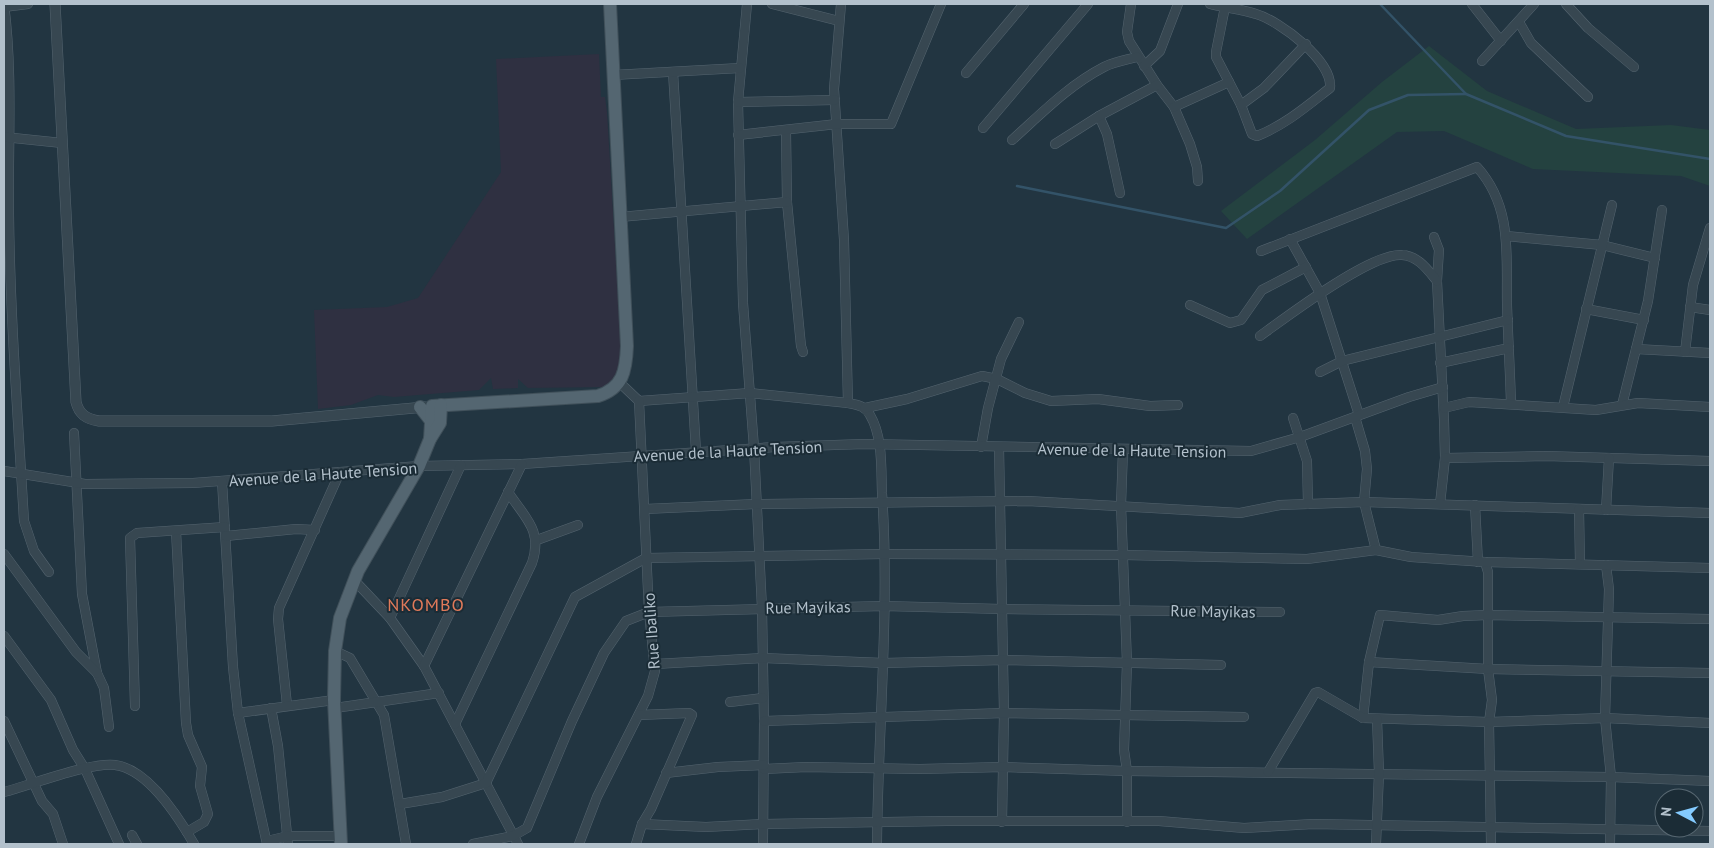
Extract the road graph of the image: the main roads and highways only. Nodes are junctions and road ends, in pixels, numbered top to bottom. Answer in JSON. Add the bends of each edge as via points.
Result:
{"nodes":[{"id":1,"x":610,"y":4,"type":"edge"},
{"id":2,"x":462,"y":404,"type":"junction"},
{"id":3,"x":431,"y":406,"type":"junction"},
{"id":4,"x":436,"y":422,"type":"junction"},
{"id":5,"x":341,"y":840,"type":"edge"}],
"edges":[{"from":1,"to":2,"type":"main road","via":[[627,346],[627,364],[620,383],[598,396]]},
{"from":2,"to":3,"type":"main road"},
{"from":2,"to":4,"type":"main road"},
{"from":3,"to":4,"type":"main road"},
{"from":3,"to":4,"type":"main road"},
{"from":4,"to":5,"type":"main road","via":[[419,466],[354,580],[340,618],[335,651],[335,704]]}]}
